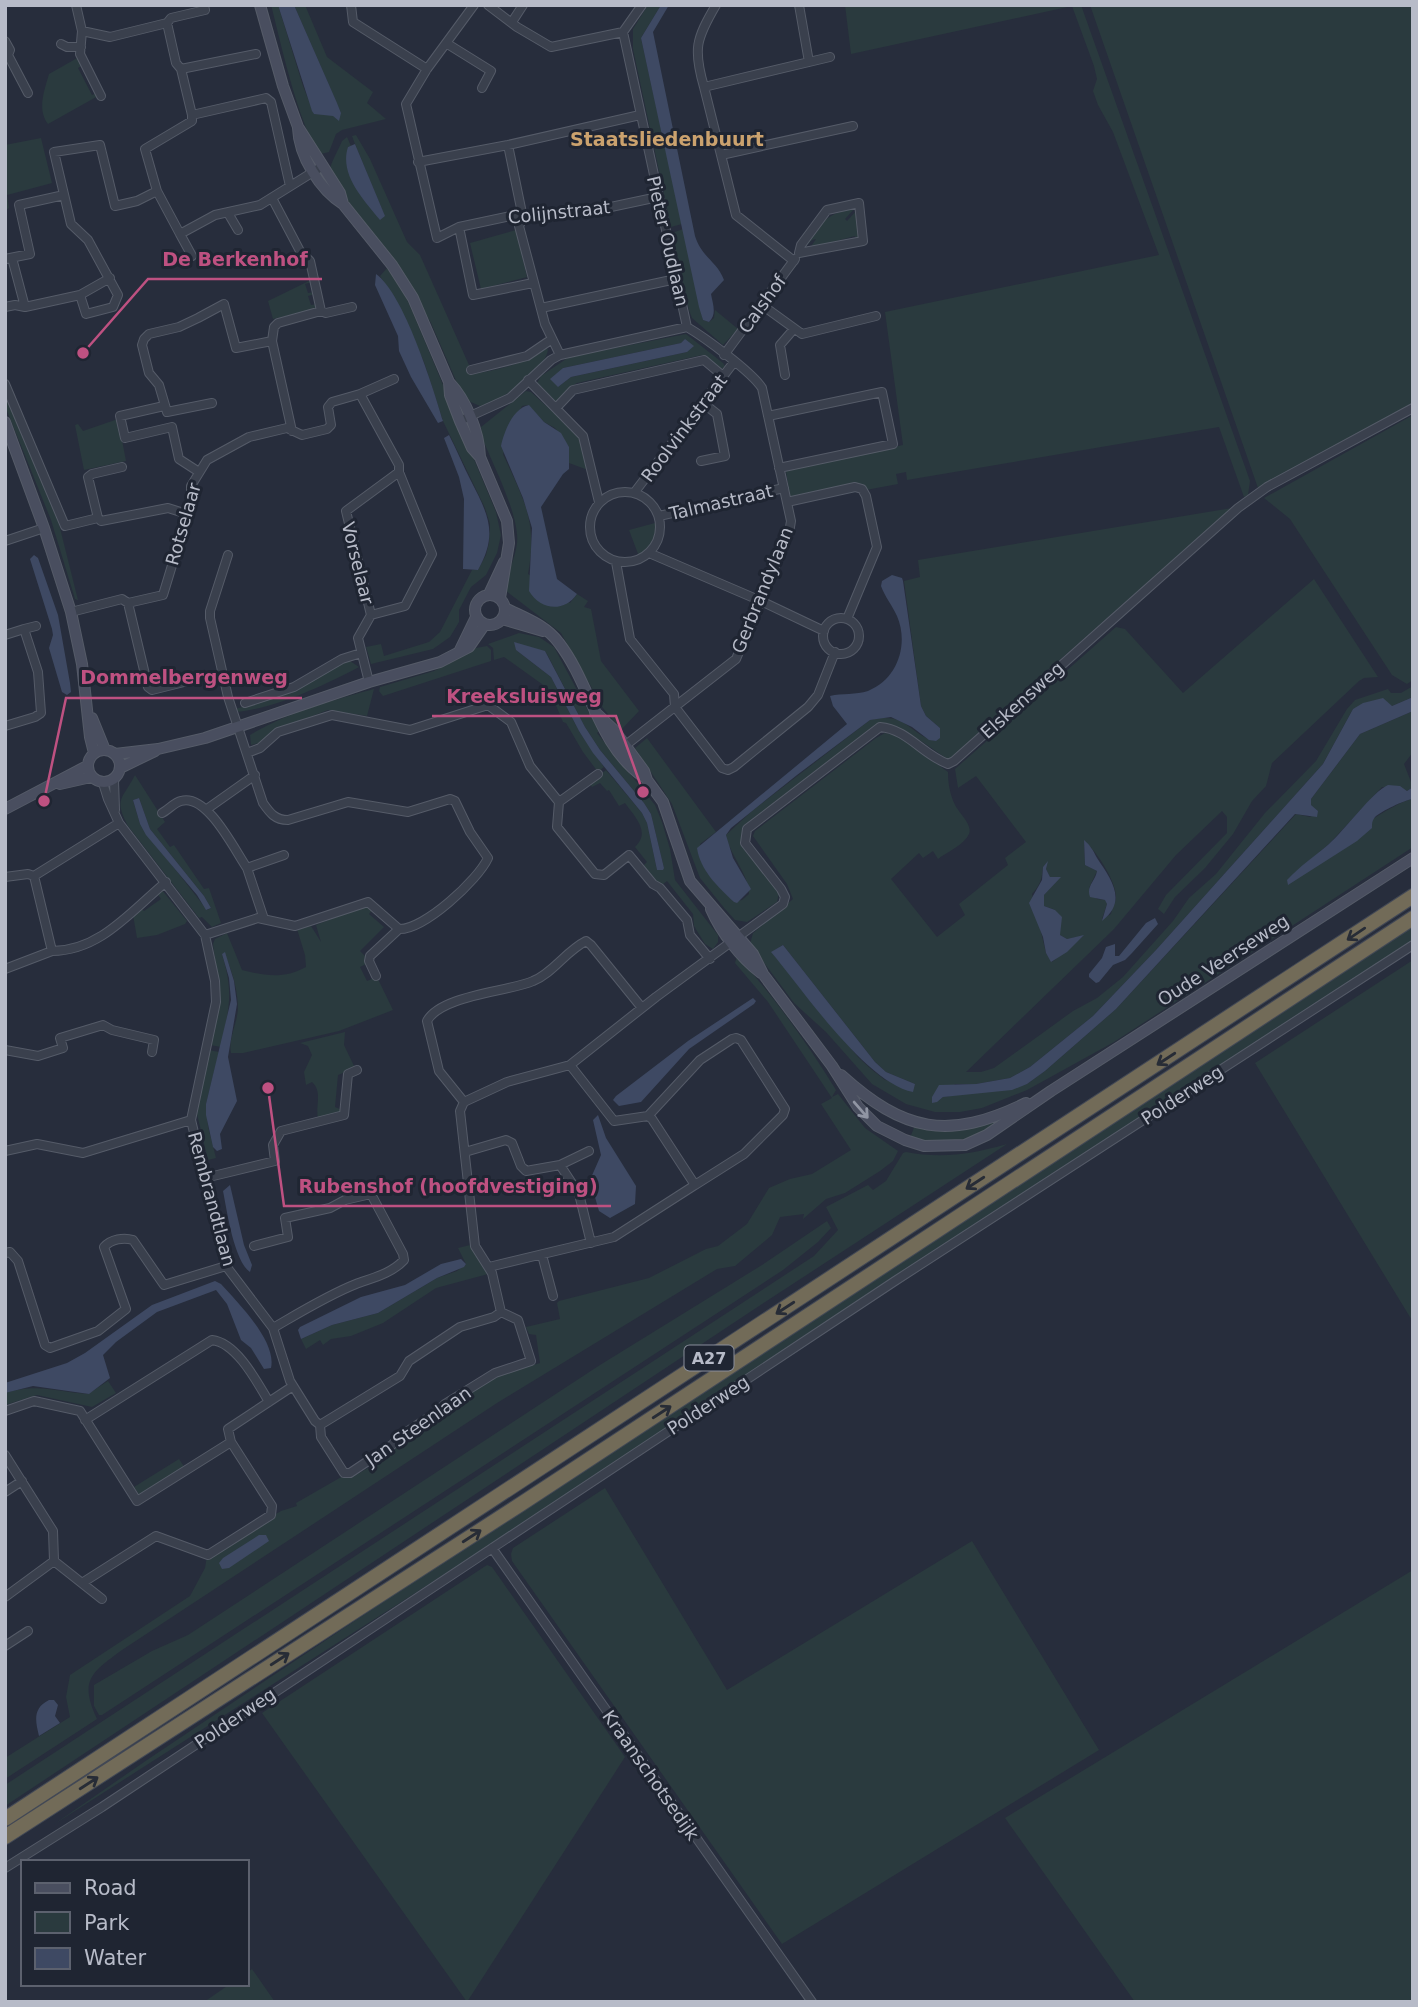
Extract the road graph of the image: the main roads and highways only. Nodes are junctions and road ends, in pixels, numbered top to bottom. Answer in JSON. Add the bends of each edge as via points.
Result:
{"nodes":[{"id":1,"x":1413,"y":896,"type":"edge"},
{"id":2,"x":1413,"y":918,"type":"edge"},
{"id":3,"x":5,"y":1819,"type":"edge"},
{"id":4,"x":5,"y":1837,"type":"edge"}],
"edges":[{"from":1,"to":3,"type":"highway","number":"A27","one_way":true},
{"from":4,"to":2,"type":"highway","number":"A27","one_way":true}]}
